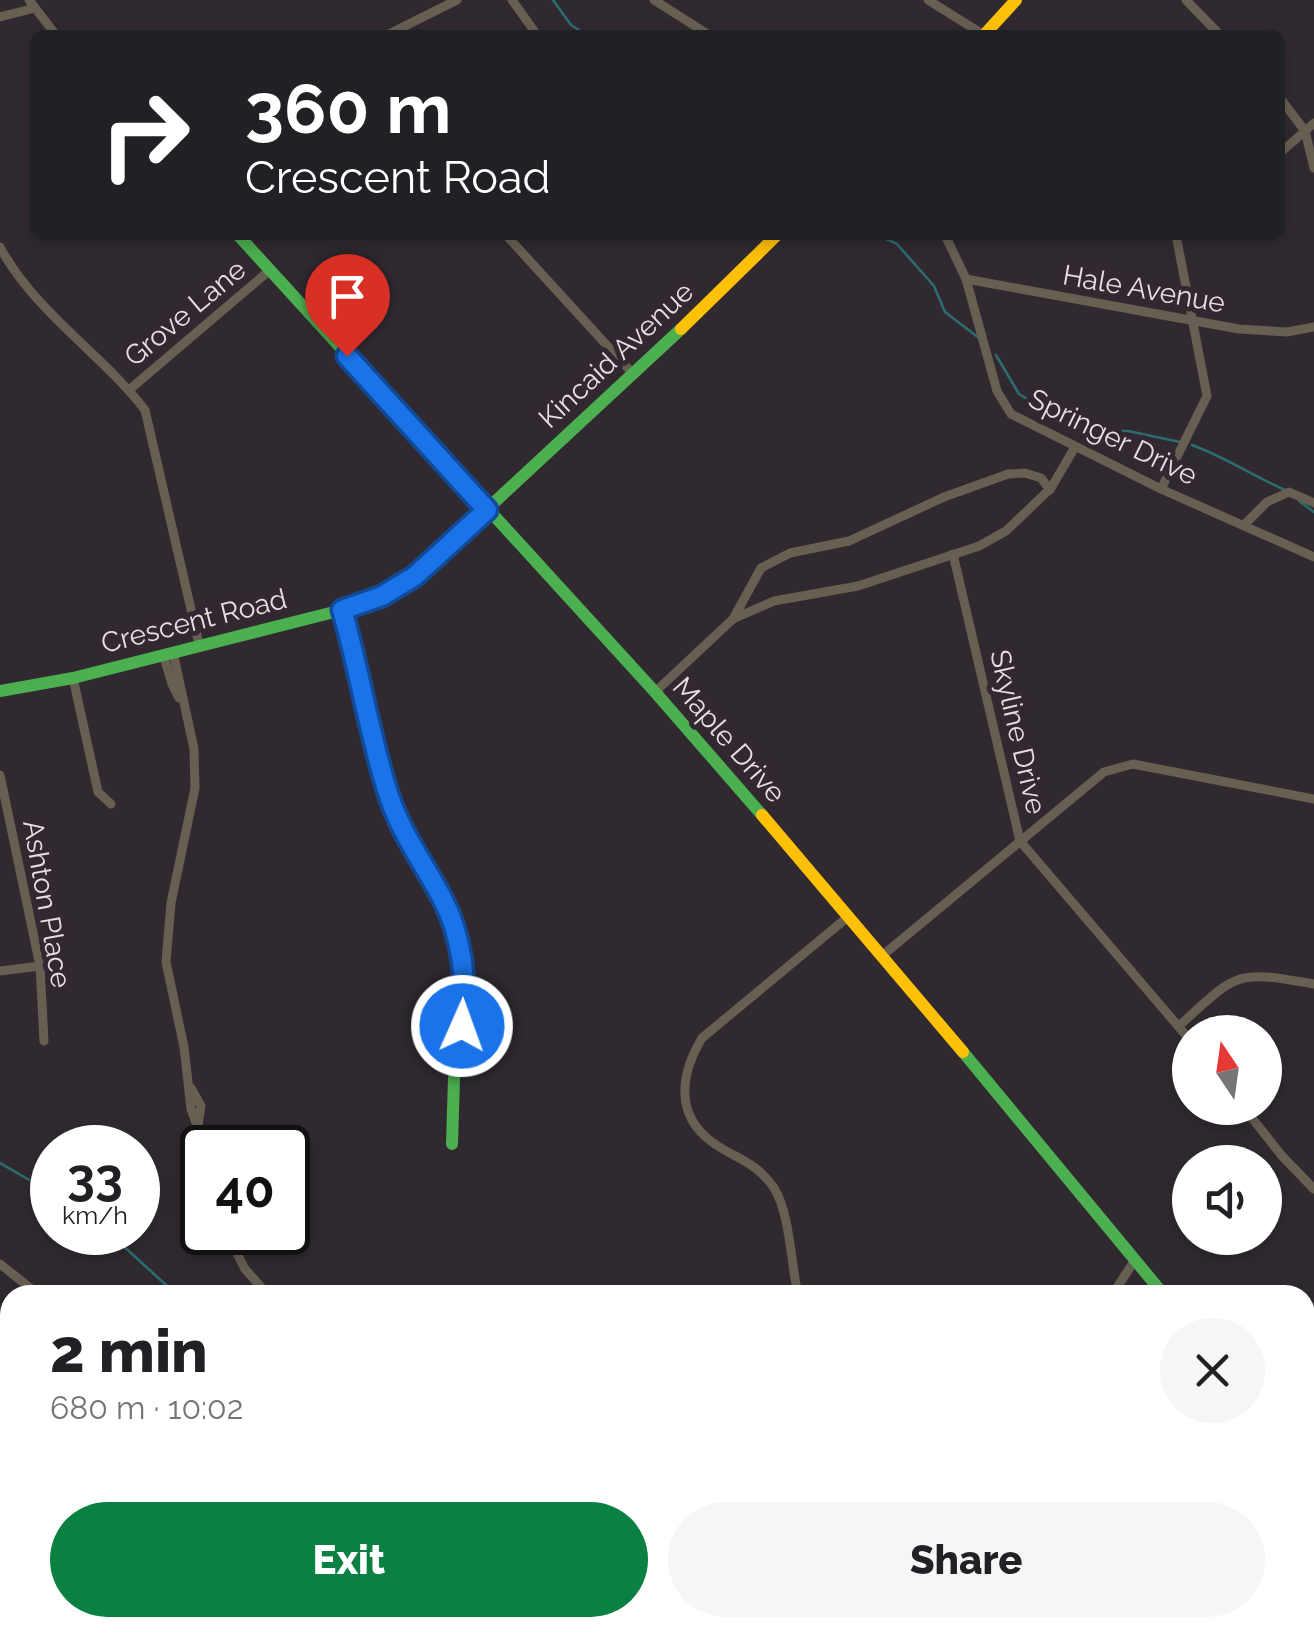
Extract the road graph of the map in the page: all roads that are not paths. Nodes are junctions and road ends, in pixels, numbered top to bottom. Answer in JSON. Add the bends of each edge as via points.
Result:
{"nodes":[{"id":1,"x":457,"y":0,"type":"edge"},
{"id":2,"x":512,"y":0,"type":"edge"},
{"id":3,"x":654,"y":0,"type":"edge"},
{"id":4,"x":928,"y":0,"type":"edge"},
{"id":5,"x":1016,"y":0,"type":"edge"},
{"id":6,"x":1186,"y":0,"type":"edge"},
{"id":7,"x":32,"y":4,"type":"edge"},
{"id":8,"x":0,"y":17,"type":"edge"},
{"id":9,"x":52,"y":30,"type":"edge"},
{"id":10,"x":397,"y":30,"type":"edge"},
{"id":11,"x":533,"y":30,"type":"edge"},
{"id":12,"x":701,"y":30,"type":"edge"},
{"id":13,"x":976,"y":30,"type":"edge"},
{"id":14,"x":989,"y":30,"type":"edge"},
{"id":15,"x":1215,"y":30,"type":"edge"},
{"id":16,"x":1285,"y":105,"type":"edge"},
{"id":17,"x":1314,"y":123,"type":"edge"},
{"id":18,"x":1305,"y":131,"type":"junction"},
{"id":19,"x":1285,"y":149,"type":"edge"},
{"id":20,"x":1314,"y":168,"type":"edge"},
{"id":21,"x":243,"y":240,"type":"edge"},
{"id":22,"x":511,"y":240,"type":"edge"},
{"id":23,"x":772,"y":240,"type":"edge"},
{"id":24,"x":947,"y":240,"type":"edge"},
{"id":25,"x":1178,"y":240,"type":"edge"},
{"id":26,"x":0,"y":247,"type":"edge"},
{"id":27,"x":270,"y":270,"type":"junction"},
{"id":28,"x":966,"y":279,"type":"junction"},
{"id":29,"x":1193,"y":322,"type":"junction"},
{"id":30,"x":1314,"y":327,"type":"edge"},
{"id":31,"x":634,"y":375,"type":"junction"},
{"id":32,"x":129,"y":390,"type":"junction"},
{"id":33,"x":1075,"y":447,"type":"junction"},
{"id":34,"x":1050,"y":490,"type":"junction"},
{"id":35,"x":1162,"y":490,"type":"junction"},
{"id":36,"x":1314,"y":503,"type":"edge"},
{"id":37,"x":487,"y":510,"type":"junction"},
{"id":38,"x":1244,"y":525,"type":"junction"},
{"id":39,"x":952,"y":554,"type":"junction"},
{"id":40,"x":1314,"y":557,"type":"edge"},
{"id":41,"x":342,"y":610,"type":"junction"},
{"id":42,"x":733,"y":619,"type":"junction"},
{"id":43,"x":199,"y":644,"type":"junction"},
{"id":44,"x":168,"y":653,"type":"junction"},
{"id":45,"x":73,"y":678,"type":"junction"},
{"id":46,"x":0,"y":691,"type":"edge"},
{"id":47,"x":655,"y":692,"type":"junction"},
{"id":48,"x":0,"y":775,"type":"edge"},
{"id":49,"x":1314,"y":799,"type":"edge"},
{"id":50,"x":111,"y":804,"type":"dead end"},
{"id":51,"x":1020,"y":841,"type":"junction"},
{"id":52,"x":849,"y":916,"type":"junction"},
{"id":53,"x":883,"y":955,"type":"junction"},
{"id":54,"x":40,"y":966,"type":"junction"},
{"id":55,"x":0,"y":971,"type":"edge"},
{"id":56,"x":1314,"y":984,"type":"edge"},
{"id":57,"x":1191,"y":1015,"type":"edge"},
{"id":58,"x":1172,"y":1018,"type":"edge"},
{"id":59,"x":44,"y":1041,"type":"dead end"},
{"id":60,"x":198,"y":1125,"type":"edge"},
{"id":61,"x":1257,"y":1125,"type":"edge"},
{"id":62,"x":452,"y":1144,"type":"dead end"},
{"id":63,"x":1314,"y":1189,"type":"edge"},
{"id":64,"x":238,"y":1255,"type":"edge"},
{"id":65,"x":1135,"y":1260,"type":"junction"},
{"id":66,"x":0,"y":1264,"type":"edge"},
{"id":67,"x":26,"y":1285,"type":"edge"},
{"id":68,"x":260,"y":1285,"type":"edge"},
{"id":69,"x":796,"y":1285,"type":"edge"},
{"id":70,"x":1119,"y":1285,"type":"edge"},
{"id":71,"x":1156,"y":1285,"type":"edge"}],
"edges":[{"from":1,"to":10,"type":"street"},
{"from":2,"to":11,"type":"street"},
{"from":3,"to":12,"type":"street"},
{"from":4,"to":13,"type":"street"},
{"from":5,"to":14,"type":"street"},
{"from":6,"to":15,"type":"street"},
{"from":7,"to":8,"type":"street"},
{"from":7,"to":9,"type":"street"},
{"from":16,"to":18,"type":"street"},
{"from":17,"to":18,"type":"street"},
{"from":18,"to":19,"type":"street"},
{"from":18,"to":20,"type":"street"},
{"from":21,"to":27,"type":"street","name":"Maple Drive"},
{"from":22,"to":31,"type":"street"},
{"from":23,"to":31,"type":"street","name":"Kincaid Avenue"},
{"from":24,"to":28,"type":"street","name":"Springer Drive"},
{"from":25,"to":29,"type":"street"},
{"from":26,"to":32,"type":"street","via":[[31,292]]},
{"from":27,"to":32,"type":"street","name":"Grove Lane"},
{"from":27,"to":37,"type":"street","name":"Maple Drive"},
{"from":28,"to":29,"type":"street","name":"Hale Avenue"},
{"from":28,"to":33,"type":"street","name":"Springer Drive","via":[[1004,404],[1023,422]]},
{"from":29,"to":30,"type":"street","name":"Hale Avenue","via":[[1286,332]]},
{"from":29,"to":35,"type":"street","via":[[1207,396]]},
{"from":31,"to":37,"type":"street","name":"Kincaid Avenue"},
{"from":32,"to":43,"type":"street","via":[[145,410]]},
{"from":33,"to":34,"type":"street"},
{"from":33,"to":35,"type":"street","name":"Springer Drive"},
{"from":34,"to":39,"type":"street","via":[[1006,531]]},
{"from":34,"to":42,"type":"street","via":[[1041,478],[1008,474],[849,540],[790,553],[761,568]]},
{"from":35,"to":38,"type":"street","name":"Springer Drive"},
{"from":36,"to":38,"type":"street","via":[[1289,492]]},
{"from":37,"to":41,"type":"street","name":"Crescent Road","via":[[415,576]]},
{"from":37,"to":47,"type":"street","name":"Maple Drive"},
{"from":38,"to":40,"type":"street","name":"Springer Drive"},
{"from":39,"to":42,"type":"street","via":[[858,586],[774,601]]},
{"from":39,"to":51,"type":"street","name":"Skyline Drive"},
{"from":41,"to":43,"type":"street","name":"Crescent Road"},
{"from":41,"to":62,"type":"street","via":[[389,797],[445,903],[459,950],[466,996]]},
{"from":42,"to":47,"type":"street"},
{"from":43,"to":44,"type":"street","name":"Crescent Road"},
{"from":44,"to":45,"type":"street","name":"Crescent Road"},
{"from":44,"to":60,"type":"street","via":[[194,749],[195,788],[166,962]]},
{"from":45,"to":46,"type":"street","name":"Crescent Road"},
{"from":45,"to":50,"type":"street","via":[[98,792]]},
{"from":47,"to":52,"type":"street","name":"Maple Drive"},
{"from":48,"to":54,"type":"street","name":"Ashton Place"},
{"from":49,"to":51,"type":"street","via":[[1118,766]]},
{"from":51,"to":53,"type":"street"},
{"from":51,"to":58,"type":"street","name":"Skyline Drive"},
{"from":52,"to":53,"type":"street","name":"Maple Drive"},
{"from":52,"to":69,"type":"street","via":[[702,1038],[683,1089],[688,1117],[710,1141],[753,1164],[777,1192]]},
{"from":53,"to":65,"type":"street","name":"Maple Drive"},
{"from":54,"to":55,"type":"street"},
{"from":54,"to":59,"type":"street","name":"Ashton Place"},
{"from":56,"to":57,"type":"street","via":[[1237,978]]},
{"from":61,"to":63,"type":"street"},
{"from":64,"to":68,"type":"street"},
{"from":65,"to":70,"type":"street"},
{"from":65,"to":71,"type":"street","name":"Maple Drive"},
{"from":66,"to":67,"type":"street"}]}
